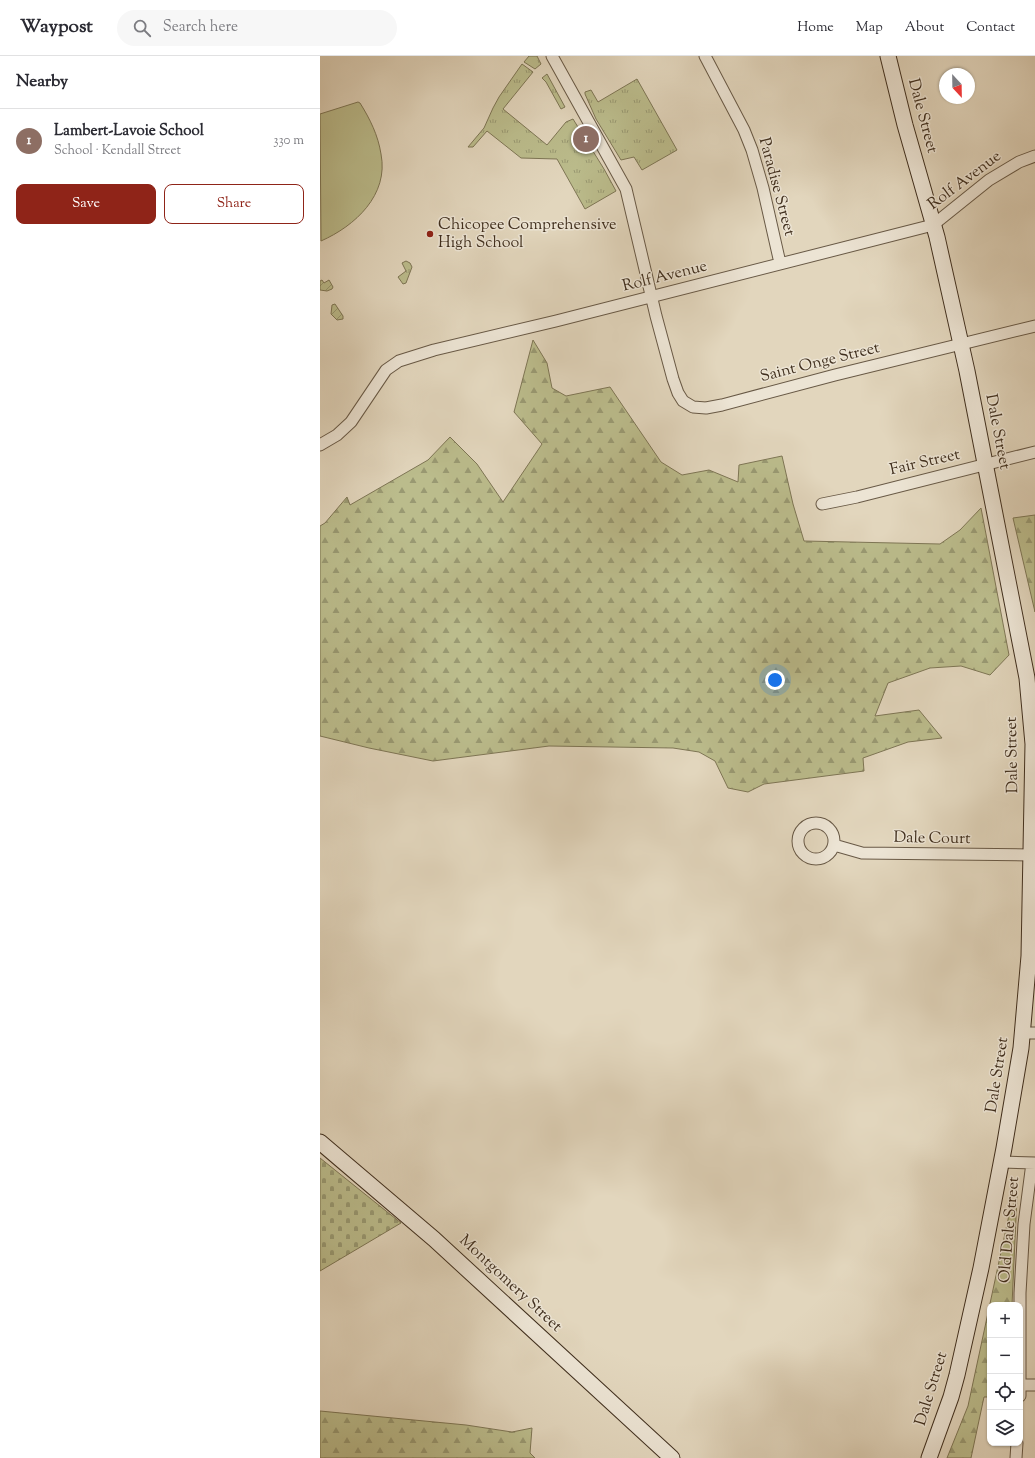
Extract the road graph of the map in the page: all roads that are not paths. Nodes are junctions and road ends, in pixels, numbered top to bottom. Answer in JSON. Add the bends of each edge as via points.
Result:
{"nodes":[{"id":1,"x":552,"y":56,"type":"edge"},
{"id":2,"x":705,"y":56,"type":"edge"},
{"id":3,"x":888,"y":56,"type":"edge"},
{"id":4,"x":1035,"y":156,"type":"edge"},
{"id":5,"x":933,"y":225,"type":"junction"},
{"id":6,"x":780,"y":263,"type":"junction"},
{"id":7,"x":651,"y":297,"type":"junction"},
{"id":8,"x":1035,"y":326,"type":"edge"},
{"id":9,"x":961,"y":344,"type":"junction"},
{"id":10,"x":320,"y":445,"type":"edge"},
{"id":11,"x":1035,"y":452,"type":"edge"},
{"id":12,"x":985,"y":465,"type":"junction"},
{"id":13,"x":822,"y":504,"type":"dead end"},
{"id":14,"x":834,"y":845,"type":"dead end"},
{"id":15,"x":1031,"y":855,"type":"junction"},
{"id":16,"x":1033,"y":902,"type":"edge"},
{"id":17,"x":1029,"y":1033,"type":"edge"},
{"id":18,"x":320,"y":1142,"type":"edge"},
{"id":19,"x":1002,"y":1162,"type":"junction"},
{"id":20,"x":1034,"y":1163,"type":"edge"},
{"id":21,"x":1021,"y":1374,"type":"edge"},
{"id":22,"x":1023,"y":1385,"type":"edge"},
{"id":23,"x":1035,"y":1385,"type":"edge"},
{"id":24,"x":1017,"y":1446,"type":"edge"},
{"id":25,"x":672,"y":1458,"type":"edge"},
{"id":26,"x":929,"y":1458,"type":"edge"},
{"id":27,"x":1016,"y":1458,"type":"edge"}],
"edges":[{"from":1,"to":7,"type":"street","via":[[626,189]]},
{"from":2,"to":6,"type":"street","name":"Paradise Street","via":[[752,150]]},
{"from":3,"to":5,"type":"street","name":"Dale Street"},
{"from":4,"to":5,"type":"street","name":"Rolf Avenue","via":[[1019,162],[989,180]]},
{"from":5,"to":6,"type":"street","name":"Rolf Avenue"},
{"from":5,"to":9,"type":"street","name":"Dale Street"},
{"from":6,"to":7,"type":"street","name":"Rolf Avenue"},
{"from":7,"to":9,"type":"street","name":"Saint Onge Street","via":[[680,397],[687,404],[699,408],[722,405]]},
{"from":7,"to":10,"type":"street","name":"Rolf Avenue","via":[[434,350],[399,361],[386,370],[351,422],[337,435]]},
{"from":8,"to":9,"type":"street","name":"Saint Onge Street"},
{"from":9,"to":12,"type":"street","name":"Dale Street"},
{"from":11,"to":12,"type":"street","name":"Fair Street"},
{"from":12,"to":13,"type":"street","name":"Fair Street"},
{"from":12,"to":15,"type":"street","name":"Dale Street","via":[[1027,678],[1033,747]]},
{"from":14,"to":15,"type":"street","name":"Dale Court","via":[[862,853]]},
{"from":15,"to":16,"type":"street","name":"Dale Street"},
{"from":16,"to":17,"type":"street","name":"Dale Street"},
{"from":17,"to":19,"type":"street","name":"Dale Street"},
{"from":18,"to":25,"type":"street","name":"Montgomery Street","via":[[434,1239]]},
{"from":19,"to":20,"type":"street"},
{"from":19,"to":26,"type":"street","name":"Dale Street","via":[[957,1375]]},
{"from":20,"to":21,"type":"street","name":"Old Dale Street","via":[[1024,1224],[1020,1292]]},
{"from":22,"to":23,"type":"street"},
{"from":24,"to":27,"type":"street"}]}
